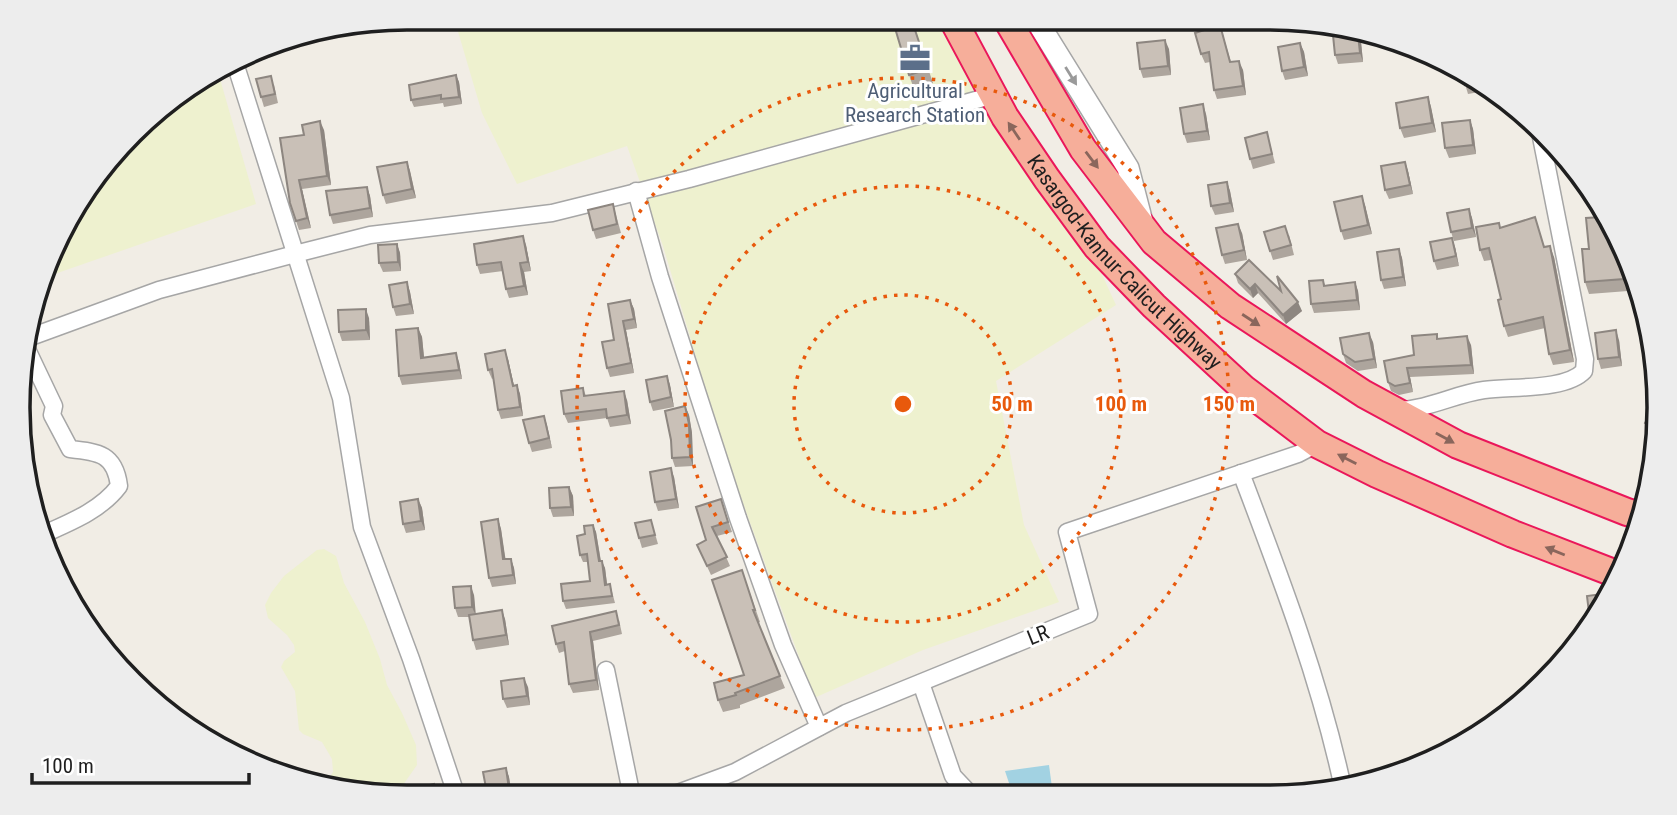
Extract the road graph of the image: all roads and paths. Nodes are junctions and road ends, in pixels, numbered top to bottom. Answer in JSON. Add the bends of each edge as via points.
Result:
{"nodes":[{"id":1,"x":959,"y":30,"type":"edge"},
{"id":2,"x":1013,"y":30,"type":"edge"},
{"id":3,"x":1042,"y":30,"type":"edge"},
{"id":4,"x":237,"y":70,"type":"edge"},
{"id":5,"x":994,"y":95,"type":"junction"},
{"id":6,"x":1543,"y":146,"type":"edge"},
{"id":7,"x":636,"y":191,"type":"junction"},
{"id":8,"x":1144,"y":229,"type":"junction"},
{"id":9,"x":296,"y":254,"type":"junction"},
{"id":10,"x":37,"y":334,"type":"edge"},
{"id":11,"x":33,"y":361,"type":"edge"},
{"id":12,"x":1393,"y":410,"type":"junction"},
{"id":13,"x":1317,"y":444,"type":"junction"},
{"id":14,"x":1241,"y":473,"type":"junction"},
{"id":15,"x":1632,"y":513,"type":"edge"},
{"id":16,"x":51,"y":531,"type":"edge"},
{"id":17,"x":1610,"y":571,"type":"edge"},
{"id":18,"x":607,"y":670,"type":"dead end"},
{"id":19,"x":921,"y":683,"type":"junction"},
{"id":20,"x":819,"y":727,"type":"junction"},
{"id":21,"x":1341,"y":778,"type":"edge"},
{"id":22,"x":453,"y":785,"type":"edge"},
{"id":23,"x":630,"y":785,"type":"edge"},
{"id":24,"x":700,"y":785,"type":"edge"},
{"id":25,"x":962,"y":785,"type":"edge"}],
"edges":[{"from":1,"to":5,"type":"highway","name":"Kasargod-Kannur-Calicut Highway"},
{"from":2,"to":8,"type":"highway","name":"Kasargod-Kannur-Calicut Highway","one_way":true,"via":[[1083,149]]},
{"from":3,"to":8,"type":"street","one_way":true,"via":[[1128,168]]},
{"from":4,"to":9,"type":"street"},
{"from":5,"to":7,"type":"street"},
{"from":13,"to":5,"type":"highway","name":"Kasargod-Kannur-Calicut Highway","one_way":true,"via":[[1244,389],[1097,247],[1046,179]]},
{"from":6,"to":12,"type":"street","via":[[1584,371],[1564,381],[1484,390],[1419,409]]},
{"from":7,"to":9,"type":"street","via":[[552,213],[370,235]]},
{"from":7,"to":20,"type":"street","via":[[738,518],[783,645]]},
{"from":8,"to":12,"type":"highway","name":"Kasargod-Kannur-Calicut Highway","one_way":true,"via":[[1230,306]]},
{"from":9,"to":10,"type":"street","via":[[159,290]]},
{"from":9,"to":22,"type":"street","via":[[341,398],[362,527]]},
{"from":11,"to":16,"type":"street","via":[[70,449],[106,457],[117,470],[119,486],[110,499]]},
{"from":12,"to":15,"type":"highway","name":"Kasargod-Kannur-Calicut Highway","one_way":true,"via":[[1458,445]]},
{"from":13,"to":14,"type":"street","name":"LR"},
{"from":17,"to":13,"type":"highway","name":"Kasargod-Kannur-Calicut Highway","one_way":true,"via":[[1513,534]]},
{"from":14,"to":19,"type":"street","name":"LR","via":[[1067,532],[1089,614]]},
{"from":14,"to":21,"type":"street","via":[[1326,716]]},
{"from":18,"to":23,"type":"street"},
{"from":19,"to":20,"type":"street","name":"LR"},
{"from":19,"to":25,"type":"street","via":[[953,776]]},
{"from":20,"to":24,"type":"street","name":"LR","via":[[735,772]]}]}
